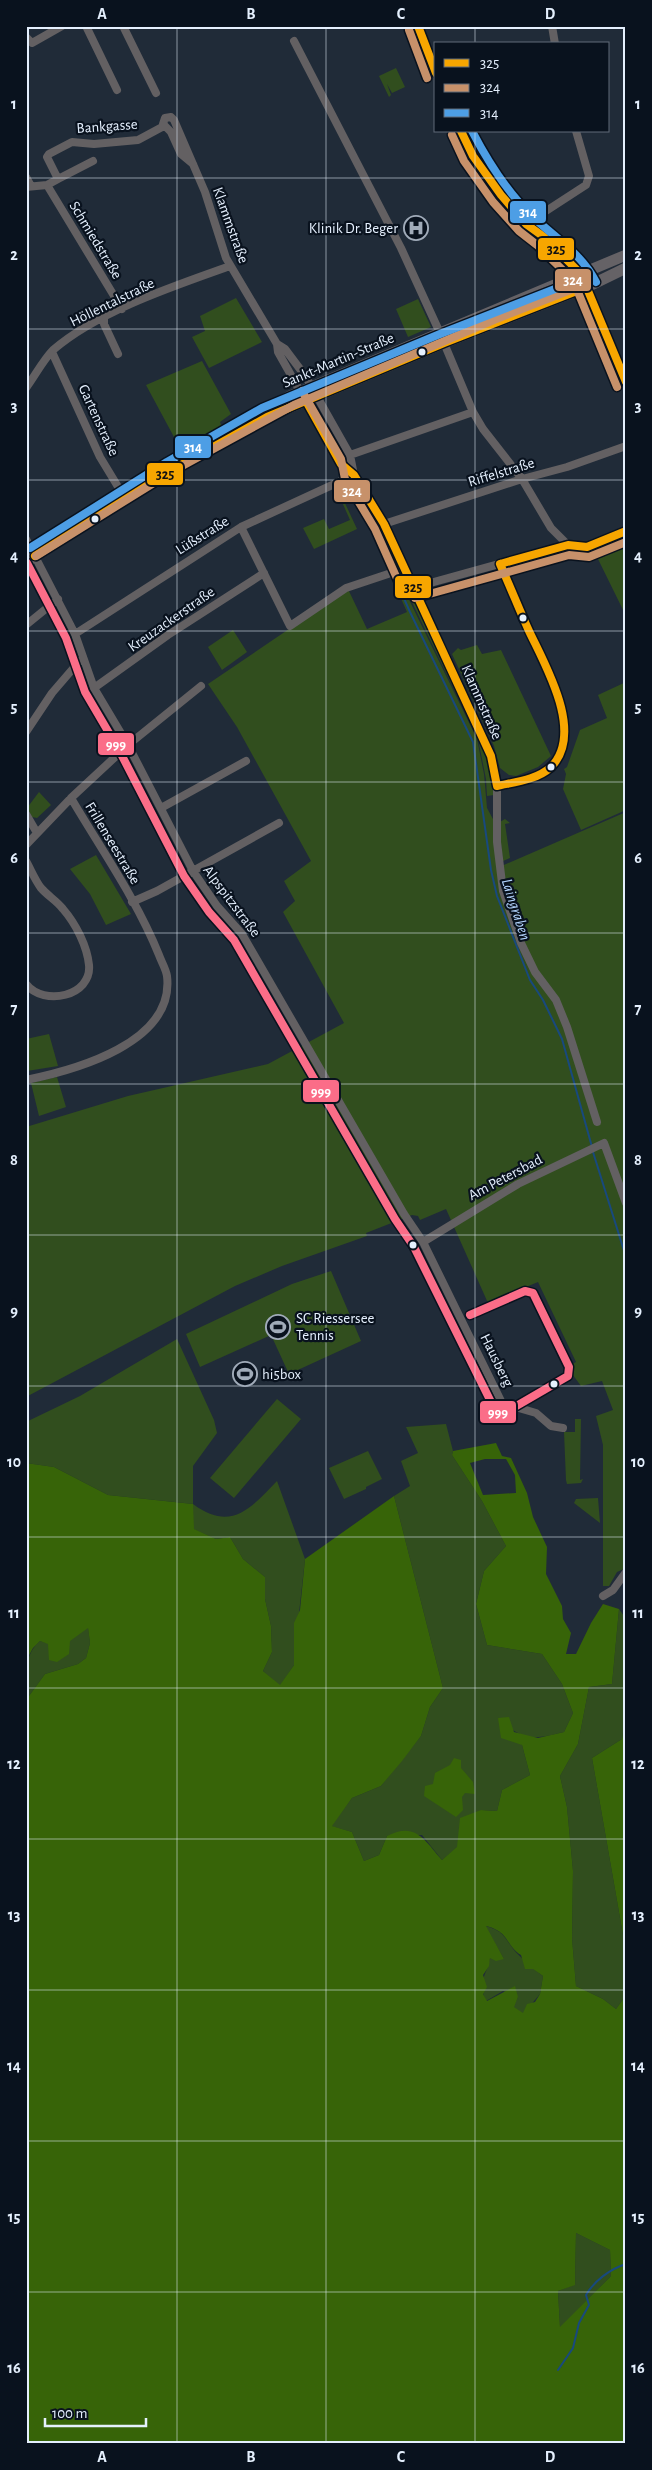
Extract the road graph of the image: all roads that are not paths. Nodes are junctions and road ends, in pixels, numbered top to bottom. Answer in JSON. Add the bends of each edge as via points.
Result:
{"nodes":[{"id":1,"x":62,"y":26,"type":"edge"},
{"id":2,"x":86,"y":26,"type":"edge"},
{"id":3,"x":123,"y":26,"type":"edge"},
{"id":4,"x":418,"y":26,"type":"edge"},
{"id":5,"x":552,"y":26,"type":"edge"},
{"id":6,"x":29,"y":40,"type":"edge"},
{"id":7,"x":294,"y":42,"type":"dead end"},
{"id":8,"x":555,"y":42,"type":"edge"},
{"id":9,"x":434,"y":69,"type":"edge"},
{"id":10,"x":117,"y":90,"type":"dead end"},
{"id":11,"x":156,"y":93,"type":"dead end"},
{"id":12,"x":164,"y":126,"type":"junction"},
{"id":13,"x":461,"y":132,"type":"edge"},
{"id":14,"x":576,"y":132,"type":"edge"},
{"id":15,"x":93,"y":161,"type":"dead end"},
{"id":16,"x":193,"y":164,"type":"junction"},
{"id":17,"x":26,"y":177,"type":"edge"},
{"id":18,"x":58,"y":179,"type":"junction"},
{"id":19,"x":46,"y":185,"type":"junction"},
{"id":20,"x":29,"y":187,"type":"edge"},
{"id":21,"x":526,"y":224,"type":"junction"},
{"id":22,"x":626,"y":255,"type":"edge"},
{"id":23,"x":230,"y":266,"type":"junction"},
{"id":24,"x":626,"y":268,"type":"edge"},
{"id":25,"x":582,"y":275,"type":"junction"},
{"id":26,"x":587,"y":287,"type":"junction"},
{"id":27,"x":122,"y":309,"type":"junction"},
{"id":28,"x":104,"y":319,"type":"junction"},
{"id":29,"x":442,"y":338,"type":"junction"},
{"id":30,"x":277,"y":344,"type":"junction"},
{"id":31,"x":52,"y":352,"type":"junction"},
{"id":32,"x":118,"y":354,"type":"dead end"},
{"id":33,"x":626,"y":383,"type":"edge"},
{"id":34,"x":26,"y":388,"type":"edge"},
{"id":35,"x":308,"y":394,"type":"junction"},
{"id":36,"x":474,"y":412,"type":"junction"},
{"id":37,"x":626,"y":446,"type":"edge"},
{"id":38,"x":350,"y":455,"type":"junction"},
{"id":39,"x":354,"y":475,"type":"junction"},
{"id":40,"x":522,"y":479,"type":"junction"},
{"id":41,"x":124,"y":495,"type":"junction"},
{"id":42,"x":384,"y":524,"type":"junction"},
{"id":43,"x":241,"y":527,"type":"junction"},
{"id":44,"x":626,"y":531,"type":"edge"},
{"id":45,"x":568,"y":545,"type":"junction"},
{"id":46,"x":29,"y":552,"type":"edge"},
{"id":47,"x":264,"y":573,"type":"junction"},
{"id":48,"x":388,"y":574,"type":"dead end"},
{"id":49,"x":412,"y":588,"type":"junction"},
{"id":50,"x":58,"y":599,"type":"junction"},
{"id":51,"x":26,"y":626,"type":"edge"},
{"id":52,"x":75,"y":634,"type":"junction"},
{"id":53,"x":82,"y":657,"type":"junction"},
{"id":54,"x":202,"y":686,"type":"dead end"},
{"id":55,"x":94,"y":688,"type":"junction"},
{"id":56,"x":26,"y":732,"type":"edge"},
{"id":57,"x":128,"y":745,"type":"junction"},
{"id":58,"x":246,"y":761,"type":"dead end"},
{"id":59,"x":71,"y":798,"type":"junction"},
{"id":60,"x":161,"y":808,"type":"junction"},
{"id":61,"x":26,"y":814,"type":"edge"},
{"id":62,"x":279,"y":823,"type":"dead end"},
{"id":63,"x":37,"y":833,"type":"junction"},
{"id":64,"x":26,"y":845,"type":"edge"},
{"id":65,"x":26,"y":861,"type":"edge"},
{"id":66,"x":193,"y":871,"type":"junction"},
{"id":67,"x":132,"y":902,"type":"junction"},
{"id":68,"x":26,"y":984,"type":"edge"},
{"id":69,"x":26,"y":1080,"type":"edge"},
{"id":70,"x":597,"y":1122,"type":"dead end"},
{"id":71,"x":626,"y":1203,"type":"edge"},
{"id":72,"x":423,"y":1242,"type":"junction"},
{"id":73,"x":563,"y":1428,"type":"dead end"},
{"id":74,"x":626,"y":1572,"type":"edge"},
{"id":75,"x":603,"y":1596,"type":"dead end"}],
"edges":[{"from":1,"to":6,"type":"street"},
{"from":2,"to":10,"type":"street"},
{"from":3,"to":11,"type":"street"},
{"from":4,"to":9,"type":"street"},
{"from":5,"to":8,"type":"street"},
{"from":7,"to":29,"type":"street","via":[[401,248]]},
{"from":12,"to":16,"type":"street","name":"Klammstraße","via":[[171,132],[181,154]]},
{"from":12,"to":16,"type":"street","name":"Klammstraße","via":[[166,117],[174,120]]},
{"from":12,"to":18,"type":"street","name":"Bankgasse","via":[[144,138],[94,144],[72,142],[49,154],[48,161]]},
{"from":13,"to":21,"type":"street","via":[[478,164]]},
{"from":14,"to":21,"type":"street","via":[[589,176],[586,185]]},
{"from":15,"to":18,"type":"street"},
{"from":16,"to":23,"type":"street","name":"Klammstraße"},
{"from":17,"to":20,"type":"street"},
{"from":18,"to":19,"type":"street"},
{"from":19,"to":20,"type":"street"},
{"from":19,"to":27,"type":"street","name":"Schmiedstraße"},
{"from":21,"to":25,"type":"street","via":[[564,255]]},
{"from":22,"to":25,"type":"main road","name":"Sankt-Martin-Straße"},
{"from":23,"to":27,"type":"street","name":"Höllentalstraße"},
{"from":23,"to":30,"type":"street","name":"Klammstraße"},
{"from":24,"to":26,"type":"main road","name":"Sankt-Martin-Straße"},
{"from":25,"to":26,"type":"street"},
{"from":25,"to":29,"type":"main road","name":"Sankt-Martin-Straße"},
{"from":26,"to":29,"type":"main road","name":"Sankt-Martin-Straße"},
{"from":26,"to":33,"type":"street"},
{"from":27,"to":28,"type":"street","name":"Höllentalstraße"},
{"from":28,"to":31,"type":"street","name":"Höllentalstraße","via":[[84,327]]},
{"from":28,"to":32,"type":"street"},
{"from":29,"to":35,"type":"main road","name":"Sankt-Martin-Straße"},
{"from":29,"to":36,"type":"street"},
{"from":30,"to":35,"type":"street","name":"Klammstraße","via":[[278,352]]},
{"from":30,"to":35,"type":"street","name":"Klammstraße","via":[[285,349]]},
{"from":31,"to":34,"type":"street","name":"Höllentalstraße"},
{"from":31,"to":41,"type":"street","name":"Gartenstraße","via":[[100,456]]},
{"from":35,"to":38,"type":"street","name":"Klammstraße"},
{"from":35,"to":39,"type":"street","name":"Klammstraße","via":[[341,464]]},
{"from":35,"to":41,"type":"main road","name":"Sankt-Martin-Straße"},
{"from":36,"to":38,"type":"street"},
{"from":36,"to":40,"type":"street","via":[[489,438]]},
{"from":37,"to":40,"type":"street","name":"Riffelstraße"},
{"from":38,"to":39,"type":"street","name":"Klammstraße"},
{"from":39,"to":42,"type":"street","name":"Klammstraße"},
{"from":39,"to":43,"type":"street","name":"Lüßstraße"},
{"from":40,"to":42,"type":"street","name":"Riffelstraße"},
{"from":40,"to":45,"type":"street","via":[[551,528]]},
{"from":41,"to":46,"type":"main road","name":"Sankt-Martin-Straße"},
{"from":42,"to":49,"type":"street","name":"Klammstraße"},
{"from":43,"to":47,"type":"street"},
{"from":43,"to":52,"type":"street","name":"Lüßstraße"},
{"from":44,"to":45,"type":"street","via":[[587,548]]},
{"from":45,"to":49,"type":"street"},
{"from":46,"to":50,"type":"street","name":"Alpspitzstraße"},
{"from":47,"to":48,"type":"street","via":[[290,626],[346,588]]},
{"from":47,"to":55,"type":"street","name":"Kreuzackerstraße"},
{"from":49,"to":70,"type":"street","name":"Klammstraße","via":[[491,756],[498,786],[497,842],[503,890],[535,972],[556,1000],[568,1027]]},
{"from":50,"to":51,"type":"street"},
{"from":50,"to":52,"type":"street","name":"Alpspitzstraße"},
{"from":52,"to":53,"type":"street","name":"Alpspitzstraße"},
{"from":53,"to":55,"type":"street","name":"Alpspitzstraße"},
{"from":53,"to":56,"type":"street"},
{"from":54,"to":57,"type":"street"},
{"from":55,"to":57,"type":"street","name":"Alpspitzstraße"},
{"from":57,"to":59,"type":"street"},
{"from":57,"to":60,"type":"street","name":"Alpspitzstraße"},
{"from":58,"to":60,"type":"street"},
{"from":59,"to":63,"type":"street"},
{"from":59,"to":67,"type":"street","name":"Frillenseestraße"},
{"from":60,"to":66,"type":"street","name":"Alpspitzstraße"},
{"from":61,"to":63,"type":"street"},
{"from":62,"to":66,"type":"street","name":"Frillenseestraße"},
{"from":63,"to":64,"type":"street"},
{"from":65,"to":68,"type":"street","via":[[39,886],[63,908],[80,934],[89,972],[78,988],[51,998],[38,995]]},
{"from":66,"to":67,"type":"street","name":"Frillenseestraße"},
{"from":66,"to":72,"type":"street","name":"Alpspitzstraße","via":[[217,906],[242,934]]},
{"from":67,"to":69,"type":"street","name":"Frillenseestraße","via":[[167,976],[161,1009],[152,1024],[108,1056]]},
{"from":71,"to":72,"type":"street","name":"Am Petersbad","via":[[596,1146],[518,1184]]},
{"from":72,"to":73,"type":"street","name":"Hausberg","via":[[502,1404],[536,1413],[551,1426]]},
{"from":74,"to":75,"type":"street","via":[[613,1590]]}]}
